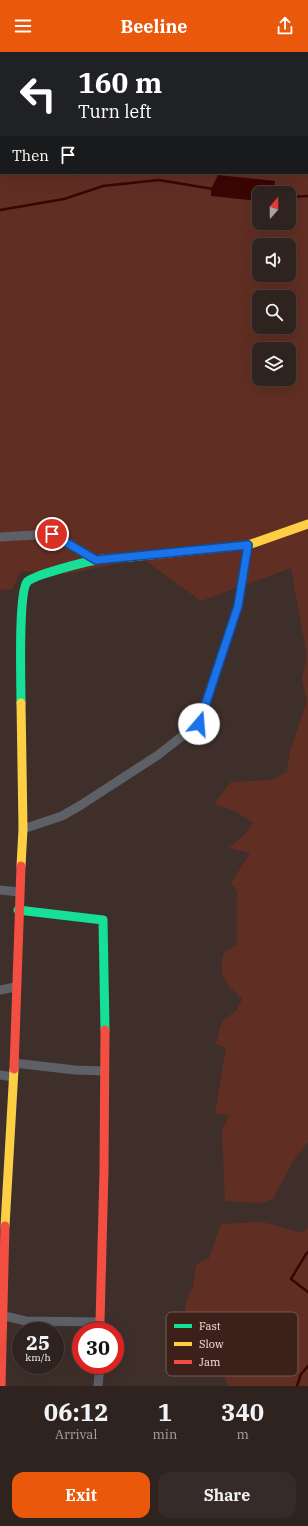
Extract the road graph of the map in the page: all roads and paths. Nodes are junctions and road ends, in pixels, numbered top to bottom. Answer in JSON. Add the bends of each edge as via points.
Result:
{"nodes":[{"id":1,"x":308,"y":524,"type":"edge"},
{"id":2,"x":0,"y":537,"type":"edge"},
{"id":3,"x":248,"y":545,"type":"junction"},
{"id":4,"x":96,"y":560,"type":"junction"},
{"id":5,"x":23,"y":829,"type":"junction"},
{"id":6,"x":0,"y":890,"type":"edge"},
{"id":7,"x":19,"y":892,"type":"junction"},
{"id":8,"x":18,"y":910,"type":"junction"},
{"id":9,"x":15,"y":987,"type":"junction"},
{"id":10,"x":0,"y":990,"type":"edge"},
{"id":11,"x":14,"y":1064,"type":"junction"},
{"id":12,"x":104,"y":1071,"type":"junction"},
{"id":13,"x":0,"y":1075,"type":"edge"},
{"id":14,"x":13,"y":1077,"type":"junction"},
{"id":15,"x":3,"y":1231,"type":"edge"},
{"id":16,"x":2,"y":1314,"type":"edge"},
{"id":17,"x":100,"y":1322,"type":"edge"},
{"id":18,"x":72,"y":1324,"type":"edge"},
{"id":19,"x":99,"y":1374,"type":"edge"},
{"id":20,"x":1,"y":1386,"type":"edge"},
{"id":21,"x":98,"y":1386,"type":"edge"}],
"edges":[{"from":1,"to":3,"type":"street"},
{"from":2,"to":4,"type":"street","via":[[52,534]]},
{"from":3,"to":4,"type":"street"},
{"from":3,"to":5,"type":"street","via":[[238,606],[199,724],[158,755],[81,805],[62,816]]},
{"from":4,"to":5,"type":"street","via":[[36,576],[27,582],[23,594],[20,649]]},
{"from":5,"to":7,"type":"street"},
{"from":6,"to":7,"type":"street"},
{"from":7,"to":8,"type":"street"},
{"from":8,"to":9,"type":"street"},
{"from":8,"to":12,"type":"street","via":[[103,920]]},
{"from":9,"to":10,"type":"street"},
{"from":9,"to":11,"type":"street"},
{"from":11,"to":12,"type":"street"},
{"from":11,"to":14,"type":"street"},
{"from":12,"to":17,"type":"street"},
{"from":13,"to":14,"type":"street"},
{"from":14,"to":15,"type":"street"},
{"from":15,"to":16,"type":"street"},
{"from":16,"to":18,"type":"street","via":[[26,1321]]},
{"from":16,"to":20,"type":"street"},
{"from":19,"to":21,"type":"street"}]}
